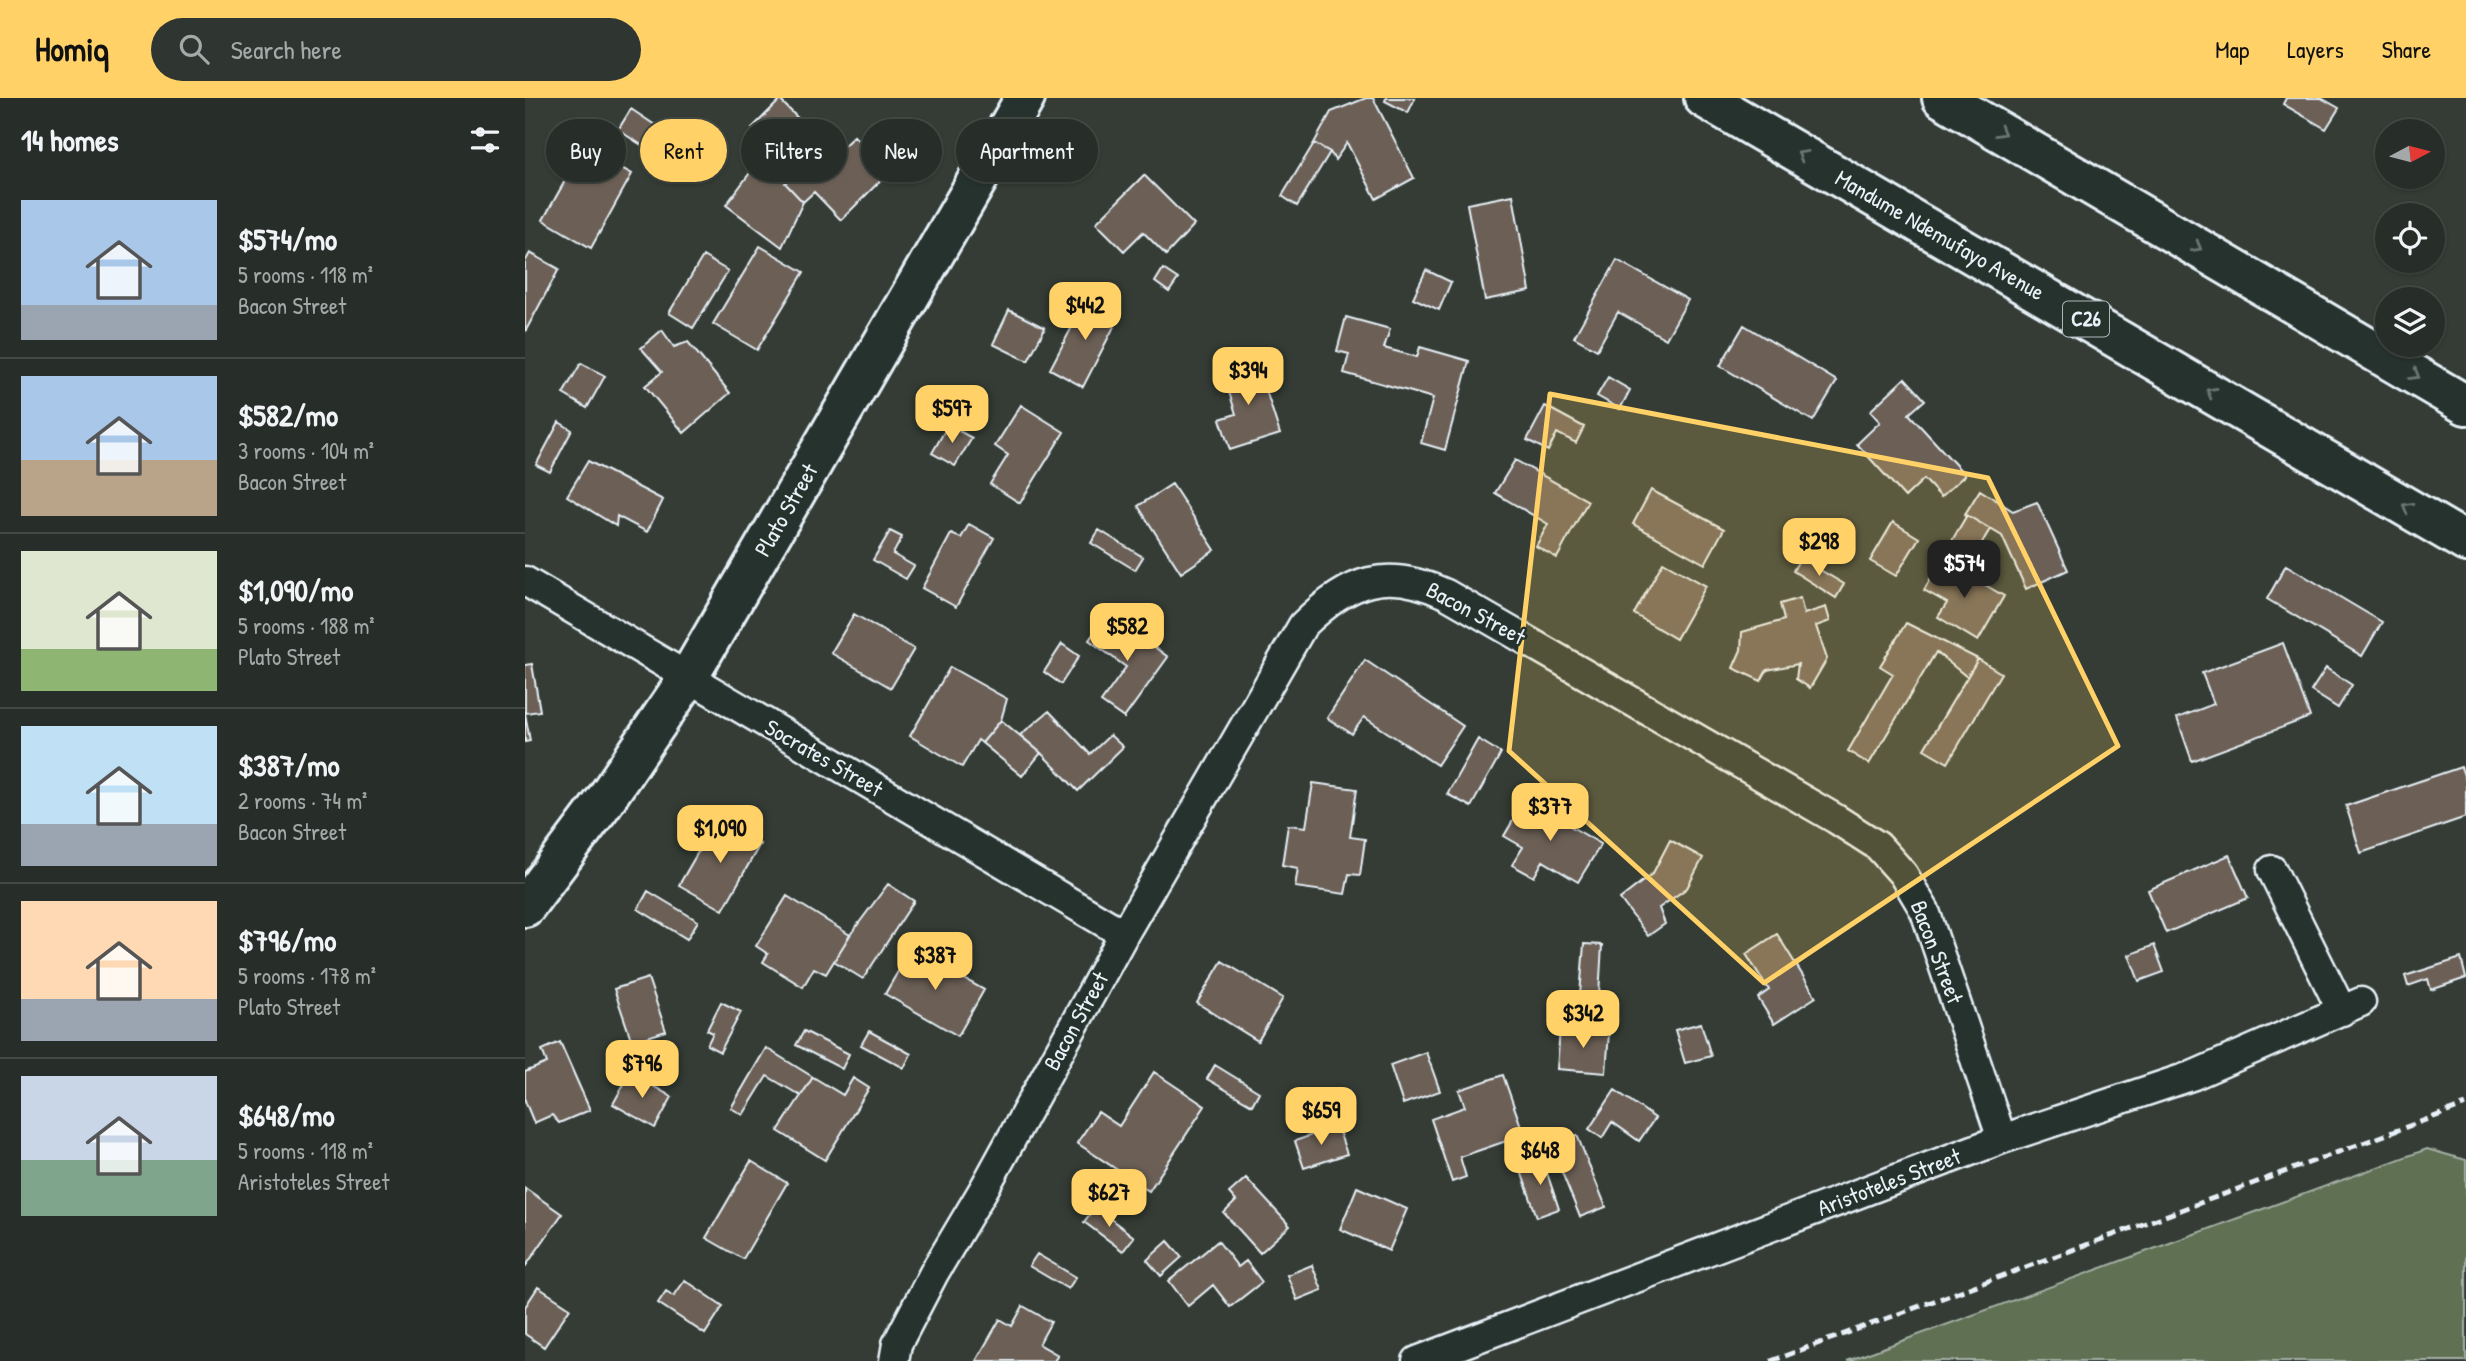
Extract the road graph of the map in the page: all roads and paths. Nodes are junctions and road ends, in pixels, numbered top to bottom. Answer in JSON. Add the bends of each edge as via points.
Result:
{"nodes":[{"id":1,"x":1025,"y":98,"type":"edge"},
{"id":2,"x":1704,"y":98,"type":"edge"},
{"id":3,"x":1942,"y":98,"type":"edge"},
{"id":4,"x":2466,"y":405,"type":"edge"},
{"id":5,"x":2466,"y":542,"type":"edge"},
{"id":6,"x":525,"y":581,"type":"edge"},
{"id":7,"x":688,"y":678,"type":"junction"},
{"id":8,"x":2272,"y":870,"type":"dead end"},
{"id":9,"x":525,"y":907,"type":"edge"},
{"id":10,"x":1124,"y":934,"type":"junction"},
{"id":11,"x":2003,"y":1139,"type":"junction"},
{"id":12,"x":894,"y":1361,"type":"edge"},
{"id":13,"x":1417,"y":1361,"type":"edge"}],
"edges":[{"from":1,"to":7,"type":"main road","name":"Plato Street"},
{"from":5,"to":2,"type":"main road","name":"Mandume Ndemufayo Avenue","number":"C26","one_way":true},
{"from":3,"to":4,"type":"main road","one_way":true},
{"from":6,"to":7,"type":"street","name":"Socrates Street"},
{"from":7,"to":9,"type":"main road","name":"Plato Street"},
{"from":7,"to":10,"type":"street","name":"Socrates Street"},
{"from":8,"to":11,"type":"street","name":"Aristoteles Street","via":[[2351,1006],[2194,1075]]},
{"from":10,"to":11,"type":"street","name":"Bacon Street","via":[[1303,625],[1351,587],[1374,581],[1424,584],[1878,846],[1926,911]]},
{"from":10,"to":12,"type":"street","name":"Bacon Street","via":[[934,1273],[897,1344]]},
{"from":11,"to":13,"type":"street","name":"Aristoteles Street"}]}
